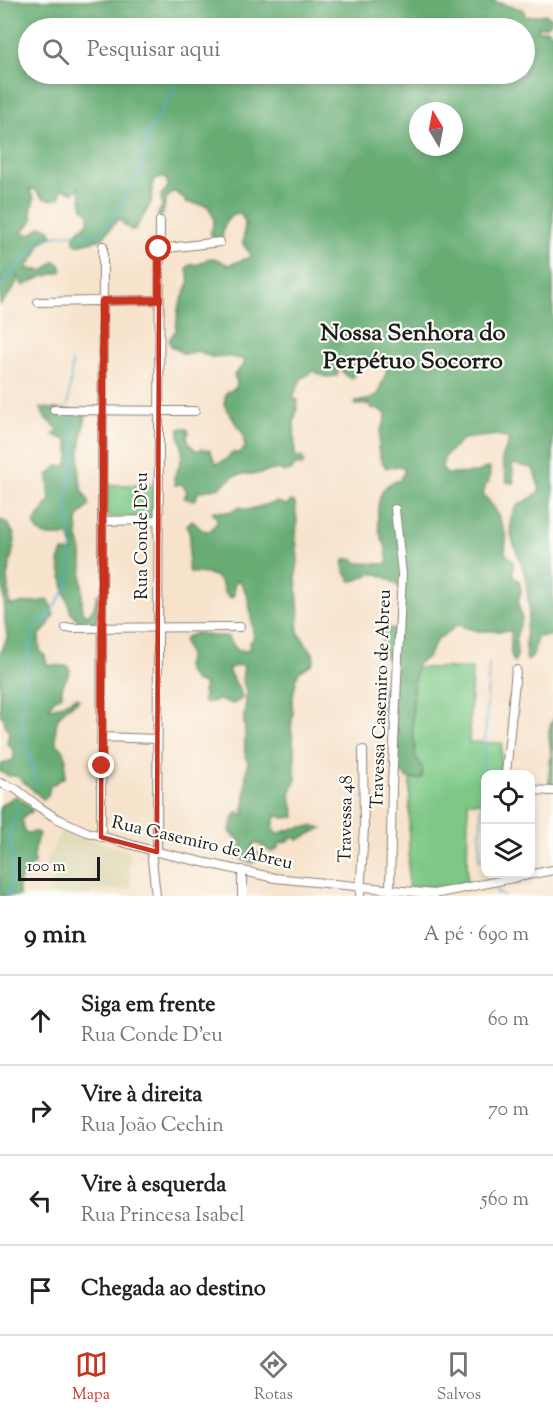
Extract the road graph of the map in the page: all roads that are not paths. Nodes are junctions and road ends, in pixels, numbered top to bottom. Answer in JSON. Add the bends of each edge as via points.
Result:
{"nodes":[{"id":1,"x":160,"y":221,"type":"dead end"},
{"id":2,"x":220,"y":242,"type":"dead end"},
{"id":3,"x":103,"y":246,"type":"dead end"},
{"id":4,"x":159,"y":249,"type":"junction"},
{"id":5,"x":159,"y":300,"type":"junction"},
{"id":6,"x":103,"y":301,"type":"junction"},
{"id":7,"x":38,"y":303,"type":"dead end"},
{"id":8,"x":54,"y":410,"type":"dead end"},
{"id":9,"x":102,"y":410,"type":"junction"},
{"id":10,"x":158,"y":411,"type":"junction"},
{"id":11,"x":195,"y":411,"type":"dead end"},
{"id":12,"x":395,"y":509,"type":"dead end"},
{"id":13,"x":158,"y":520,"type":"junction"},
{"id":14,"x":102,"y":521,"type":"junction"},
{"id":15,"x":240,"y":627,"type":"dead end"},
{"id":16,"x":66,"y":628,"type":"dead end"},
{"id":17,"x":101,"y":628,"type":"junction"},
{"id":18,"x":157,"y":628,"type":"junction"},
{"id":19,"x":516,"y":670,"type":"dead end"},
{"id":20,"x":102,"y":737,"type":"junction"},
{"id":21,"x":157,"y":739,"type":"junction"},
{"id":22,"x":363,"y":750,"type":"dead end"},
{"id":23,"x":506,"y":770,"type":"edge"},
{"id":24,"x":0,"y":783,"type":"edge"},
{"id":25,"x":535,"y":790,"type":"edge"},
{"id":26,"x":553,"y":791,"type":"edge"},
{"id":27,"x":102,"y":837,"type":"junction"},
{"id":28,"x":154,"y":851,"type":"junction"},
{"id":29,"x":242,"y":870,"type":"junction"},
{"id":30,"x":553,"y":870,"type":"edge"},
{"id":31,"x":535,"y":872,"type":"edge"},
{"id":32,"x":494,"y":878,"type":"edge"},
{"id":33,"x":390,"y":890,"type":"junction"},
{"id":34,"x":361,"y":892,"type":"edge"},
{"id":35,"x":428,"y":895,"type":"edge"},
{"id":36,"x":156,"y":896,"type":"edge"},
{"id":37,"x":242,"y":896,"type":"edge"}],
"edges":[{"from":1,"to":4,"type":"street","name":"Rua Conde D'eu"},
{"from":2,"to":4,"type":"street"},
{"from":3,"to":6,"type":"street"},
{"from":4,"to":5,"type":"street","name":"Rua Conde D'eu"},
{"from":5,"to":6,"type":"street"},
{"from":5,"to":10,"type":"street","name":"Rua Conde D'eu"},
{"from":6,"to":7,"type":"street"},
{"from":6,"to":9,"type":"street"},
{"from":8,"to":9,"type":"street"},
{"from":9,"to":10,"type":"street"},
{"from":9,"to":14,"type":"street"},
{"from":10,"to":11,"type":"street"},
{"from":10,"to":13,"type":"street","name":"Rua Conde D'eu"},
{"from":12,"to":33,"type":"street","name":"Travessa Casemiro de Abreu","via":[[402,574]]},
{"from":13,"to":14,"type":"street"},
{"from":13,"to":18,"type":"street","name":"Rua Conde D'eu"},
{"from":14,"to":17,"type":"street"},
{"from":15,"to":18,"type":"street"},
{"from":16,"to":17,"type":"street"},
{"from":17,"to":18,"type":"street"},
{"from":17,"to":20,"type":"street"},
{"from":18,"to":21,"type":"street","name":"Rua Conde D'eu"},
{"from":19,"to":23,"type":"street"},
{"from":20,"to":21,"type":"street"},
{"from":20,"to":27,"type":"street"},
{"from":21,"to":28,"type":"street","name":"Rua Conde D'eu"},
{"from":22,"to":34,"type":"street","name":"Travessa 48"},
{"from":24,"to":27,"type":"street","name":"Rua Casemiro de Abreu","via":[[16,789],[56,818]]},
{"from":25,"to":26,"type":"street"},
{"from":27,"to":28,"type":"street","name":"Rua Casemiro de Abreu"},
{"from":28,"to":29,"type":"street","name":"Rua Casemiro de Abreu"},
{"from":28,"to":36,"type":"street","name":"Rua Conde D'eu"},
{"from":29,"to":34,"type":"street","name":"Rua Casemiro de Abreu"},
{"from":29,"to":37,"type":"street"},
{"from":30,"to":31,"type":"street","name":"Rua Casemiro de Abreu"},
{"from":32,"to":35,"type":"street","name":"Rua Casemiro de Abreu"},
{"from":33,"to":34,"type":"street","name":"Rua Casemiro de Abreu"},
{"from":33,"to":35,"type":"street","name":"Rua Casemiro de Abreu"}]}
